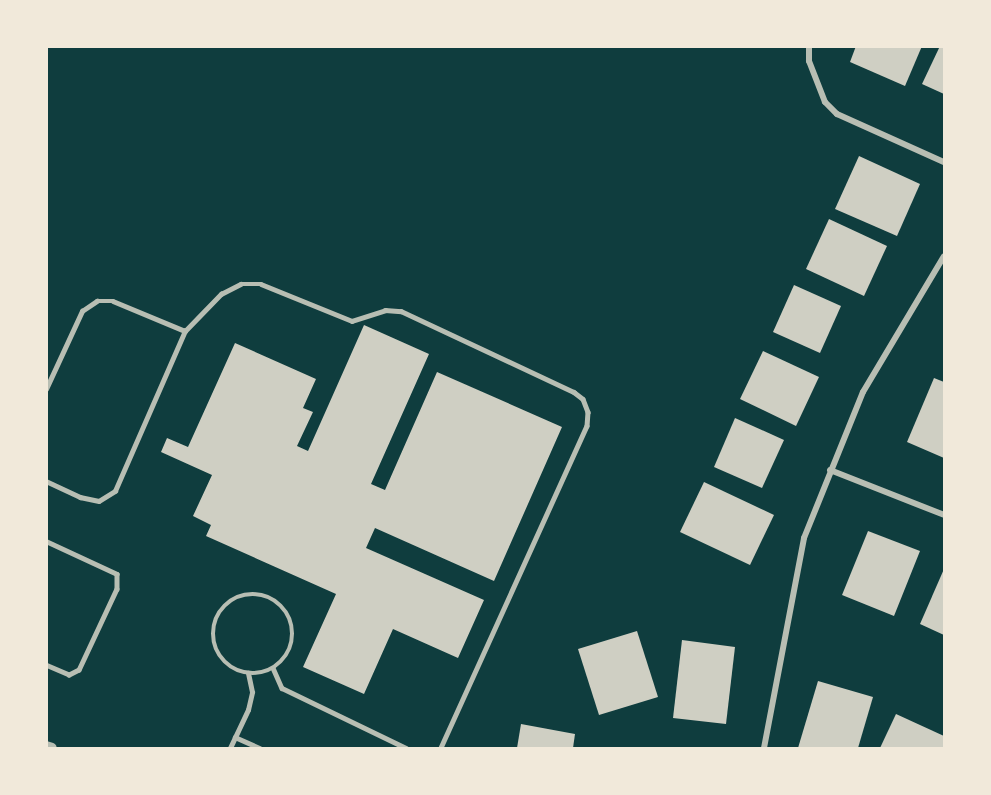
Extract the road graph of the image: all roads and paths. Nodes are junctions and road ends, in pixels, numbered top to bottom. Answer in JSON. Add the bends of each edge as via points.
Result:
{"nodes":[{"id":1,"x":808,"y":46,"type":"edge"},
{"id":2,"x":945,"y":162,"type":"edge"},
{"id":3,"x":945,"y":256,"type":"edge"},
{"id":4,"x":185,"y":331,"type":"junction"},
{"id":5,"x":46,"y":389,"type":"edge"},
{"id":6,"x":831,"y":470,"type":"junction"},
{"id":7,"x":46,"y":481,"type":"edge"},
{"id":8,"x":945,"y":515,"type":"edge"},
{"id":9,"x":46,"y":541,"type":"edge"},
{"id":10,"x":46,"y":665,"type":"edge"},
{"id":11,"x":273,"y":668,"type":"junction"},
{"id":12,"x":248,"y":673,"type":"junction"},
{"id":13,"x":236,"y":737,"type":"junction"},
{"id":14,"x":46,"y":746,"type":"edge"},
{"id":15,"x":52,"y":748,"type":"edge"},
{"id":16,"x":230,"y":748,"type":"edge"},
{"id":17,"x":260,"y":748,"type":"edge"},
{"id":18,"x":406,"y":748,"type":"edge"},
{"id":19,"x":441,"y":748,"type":"edge"},
{"id":20,"x":764,"y":748,"type":"edge"}],
"edges":[{"from":1,"to":2,"type":"street","via":[[809,61],[825,102],[837,114]]},
{"from":3,"to":6,"type":"street","via":[[863,392]]},
{"from":4,"to":5,"type":"lane","via":[[113,302],[97,301],[82,311]]},
{"from":4,"to":7,"type":"lane","via":[[115,491],[99,501]]},
{"from":4,"to":19,"type":"lane","via":[[221,294],[241,284],[261,284],[352,321],[385,310],[401,311],[583,399],[588,412],[587,426]]},
{"from":6,"to":8,"type":"street"},
{"from":6,"to":20,"type":"street","via":[[804,538]]},
{"from":9,"to":10,"type":"lane","via":[[117,574],[117,589],[79,670],[69,675]]},
{"from":11,"to":12,"type":"lane"},
{"from":11,"to":12,"type":"lane","via":[[283,660],[291,644],[292,625],[287,613],[268,596],[241,596],[219,612],[213,638],[225,662]]},
{"from":11,"to":18,"type":"lane","via":[[282,688]]},
{"from":12,"to":13,"type":"lane","via":[[252,692]]},
{"from":13,"to":16,"type":"lane"},
{"from":13,"to":17,"type":"lane"},
{"from":14,"to":15,"type":"street"}]}
